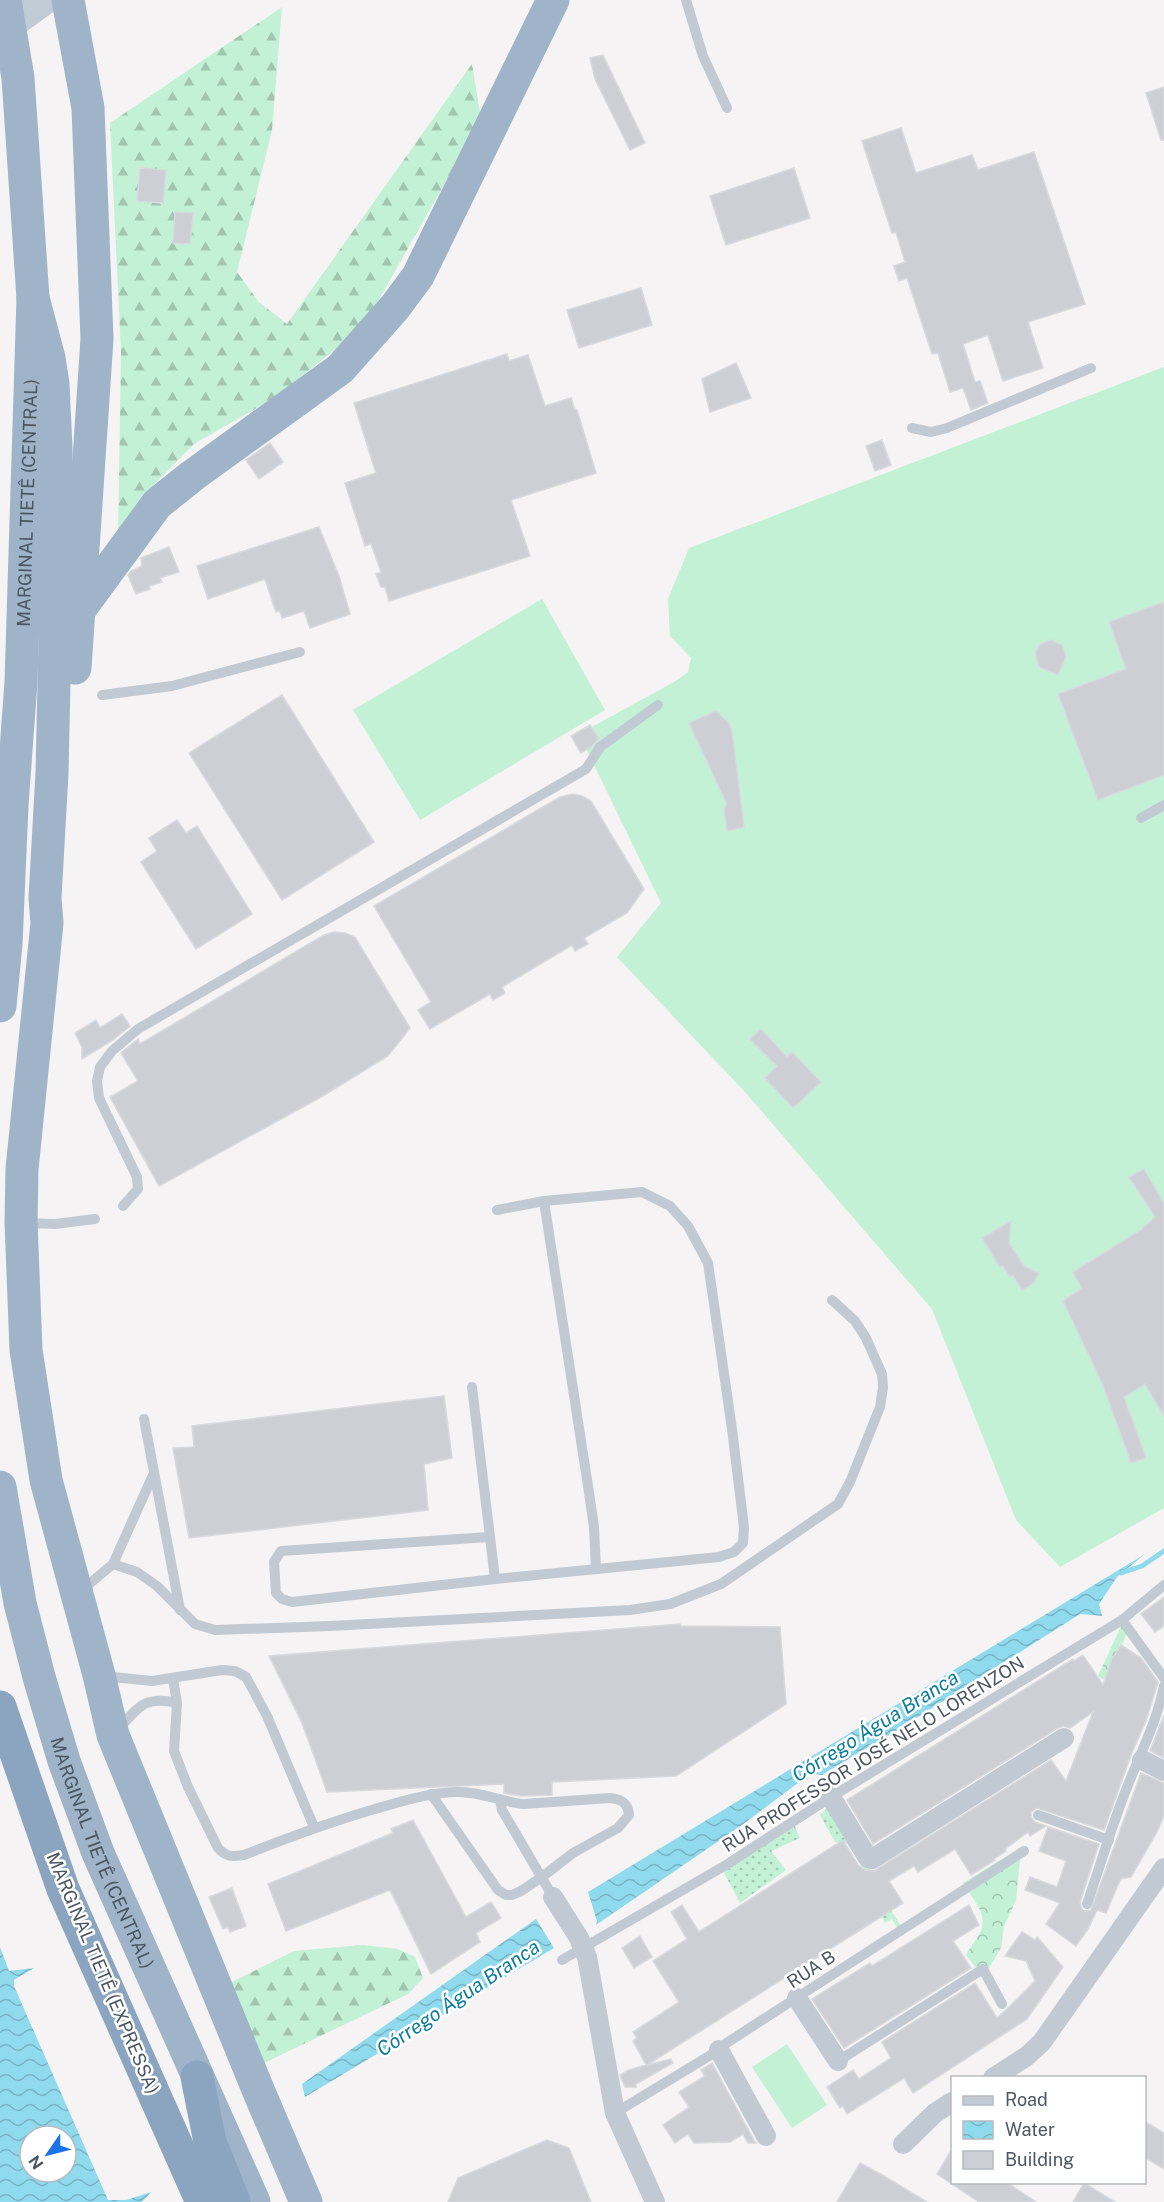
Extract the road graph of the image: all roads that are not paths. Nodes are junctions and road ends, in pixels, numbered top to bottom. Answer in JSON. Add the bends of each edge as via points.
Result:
{"nodes":[{"id":1,"x":5,"y":0,"type":"edge"},
{"id":2,"x":46,"y":0,"type":"edge"},
{"id":3,"x":68,"y":0,"type":"edge"},
{"id":4,"x":553,"y":0,"type":"edge"},
{"id":5,"x":686,"y":0,"type":"edge"},
{"id":6,"x":0,"y":33,"type":"edge"},
{"id":7,"x":728,"y":108,"type":"dead end"},
{"id":8,"x":33,"y":298,"type":"junction"},
{"id":9,"x":1091,"y":369,"type":"dead end"},
{"id":10,"x":912,"y":428,"type":"dead end"},
{"id":11,"x":80,"y":609,"type":"junction"},
{"id":12,"x":300,"y":651,"type":"dead end"},
{"id":13,"x":102,"y":695,"type":"dead end"},
{"id":14,"x":658,"y":705,"type":"dead end"},
{"id":15,"x":1164,"y":805,"type":"edge"},
{"id":16,"x":1141,"y":818,"type":"dead end"},
{"id":17,"x":47,"y":923,"type":"junction"},
{"id":18,"x":0,"y":1006,"type":"edge"},
{"id":19,"x":544,"y":1201,"type":"junction"},
{"id":20,"x":123,"y":1206,"type":"dead end"},
{"id":21,"x":497,"y":1210,"type":"dead end"},
{"id":22,"x":95,"y":1219,"type":"dead end"},
{"id":23,"x":21,"y":1222,"type":"junction"},
{"id":24,"x":832,"y":1300,"type":"dead end"},
{"id":25,"x":472,"y":1387,"type":"dead end"},
{"id":26,"x":144,"y":1419,"type":"dead end"},
{"id":27,"x":153,"y":1475,"type":"junction"},
{"id":28,"x":0,"y":1487,"type":"edge"},
{"id":29,"x":489,"y":1537,"type":"junction"},
{"id":30,"x":113,"y":1564,"type":"junction"},
{"id":31,"x":596,"y":1569,"type":"junction"},
{"id":32,"x":495,"y":1579,"type":"junction"},
{"id":33,"x":1164,"y":1585,"type":"edge"},
{"id":34,"x":77,"y":1594,"type":"junction"},
{"id":35,"x":180,"y":1610,"type":"junction"},
{"id":36,"x":1122,"y":1620,"type":"junction"},
{"id":37,"x":99,"y":1675,"type":"junction"},
{"id":38,"x":173,"y":1678,"type":"junction"},
{"id":39,"x":1164,"y":1678,"type":"edge"},
{"id":40,"x":1164,"y":1686,"type":"edge"},
{"id":41,"x":177,"y":1703,"type":"junction"},
{"id":42,"x":0,"y":1707,"type":"edge"},
{"id":43,"x":113,"y":1736,"type":"junction"},
{"id":44,"x":1064,"y":1738,"type":"dead end"},
{"id":45,"x":1142,"y":1760,"type":"dead end"},
{"id":46,"x":1164,"y":1771,"type":"edge"},
{"id":47,"x":431,"y":1794,"type":"junction"},
{"id":48,"x":831,"y":1797,"type":"junction"},
{"id":49,"x":500,"y":1801,"type":"junction"},
{"id":50,"x":1038,"y":1815,"type":"dead end"},
{"id":51,"x":314,"y":1827,"type":"junction"},
{"id":52,"x":1109,"y":1840,"type":"junction"},
{"id":53,"x":1024,"y":1851,"type":"dead end"},
{"id":54,"x":1164,"y":1868,"type":"edge"},
{"id":55,"x":542,"y":1877,"type":"junction"},
{"id":56,"x":553,"y":1897,"type":"joint"},
{"id":57,"x":1087,"y":1904,"type":"dead end"},
{"id":58,"x":584,"y":1948,"type":"junction"},
{"id":59,"x":562,"y":1960,"type":"dead end"},
{"id":60,"x":797,"y":1998,"type":"junction"},
{"id":61,"x":1002,"y":2004,"type":"dead end"},
{"id":62,"x":719,"y":2050,"type":"junction"},
{"id":63,"x":835,"y":2063,"type":"joint"},
{"id":64,"x":996,"y":2076,"type":"edge"},
{"id":65,"x":198,"y":2077,"type":"junction"},
{"id":66,"x":951,"y":2103,"type":"edge"},
{"id":67,"x":615,"y":2113,"type":"junction"},
{"id":68,"x":766,"y":2136,"type":"dead end"},
{"id":69,"x":903,"y":2144,"type":"dead end"},
{"id":70,"x":202,"y":2202,"type":"edge"},
{"id":71,"x":234,"y":2202,"type":"edge"},
{"id":72,"x":254,"y":2202,"type":"edge"},
{"id":73,"x":306,"y":2202,"type":"edge"},
{"id":74,"x":655,"y":2202,"type":"edge"}],
"edges":[{"from":1,"to":8,"type":"highway","name":"MARGINAL TIETÊ (CENTRAL)","via":[[18,78]]},
{"from":2,"to":6,"type":"main road"},
{"from":3,"to":11,"type":"highway","via":[[88,108],[97,339]]},
{"from":4,"to":11,"type":"highway","via":[[418,276],[395,307],[340,369],[157,504]]},
{"from":5,"to":7,"type":"lane","via":[[704,56]]},
{"from":8,"to":17,"type":"highway","via":[[53,384],[56,448]]},
{"from":8,"to":18,"type":"highway","name":"MARGINAL TIETÊ (CENTRAL)","via":[[21,682]]},
{"from":9,"to":10,"type":"lane","via":[[947,428],[931,432]]},
{"from":11,"to":17,"type":"highway","via":[[57,880]]},
{"from":12,"to":13,"type":"lane","via":[[171,686]]},
{"from":14,"to":20,"type":"lane","via":[[600,747],[586,769],[138,1029],[112,1051],[100,1067],[97,1081],[99,1098],[137,1177],[138,1190]]},
{"from":15,"to":16,"type":"lane"},
{"from":17,"to":23,"type":"highway","via":[[22,1169]]},
{"from":19,"to":21,"type":"lane"},
{"from":19,"to":31,"type":"lane","via":[[588,1486]]},
{"from":19,"to":31,"type":"lane","via":[[642,1192],[670,1206],[688,1226],[708,1263],[715,1301],[743,1543],[734,1552],[719,1557]]},
{"from":22,"to":23,"type":"lane","via":[[55,1224]]},
{"from":23,"to":34,"type":"highway","via":[[26,1350],[46,1480]]},
{"from":24,"to":35,"type":"lane","via":[[855,1321],[866,1338],[882,1374],[880,1407],[838,1503],[721,1584],[670,1604],[630,1611],[330,1626],[215,1630],[195,1624]]},
{"from":25,"to":29,"type":"lane"},
{"from":26,"to":27,"type":"lane"},
{"from":27,"to":30,"type":"lane"},
{"from":27,"to":35,"type":"lane"},
{"from":28,"to":65,"type":"highway","name":"MARGINAL TIETÊ (CENTRAL)","via":[[20,1603],[64,1761],[98,1853]]},
{"from":29,"to":32,"type":"lane"},
{"from":29,"to":32,"type":"lane","via":[[281,1551],[274,1562],[276,1593],[292,1602]]},
{"from":30,"to":34,"type":"lane"},
{"from":30,"to":35,"type":"lane","via":[[137,1572]]},
{"from":31,"to":32,"type":"lane"},
{"from":33,"to":36,"type":"lane","name":"RUA PROFESSOR JOSÉ NELO LORENZON"},
{"from":34,"to":37,"type":"highway"},
{"from":36,"to":39,"type":"lane"},
{"from":36,"to":48,"type":"lane","name":"RUA PROFESSOR JOSÉ NELO LORENZON"},
{"from":37,"to":38,"type":"lane","via":[[152,1681]]},
{"from":37,"to":43,"type":"highway"},
{"from":38,"to":41,"type":"lane"},
{"from":38,"to":51,"type":"lane","via":[[222,1670],[246,1677],[267,1716]]},
{"from":40,"to":52,"type":"lane","via":[[1148,1740]]},
{"from":41,"to":43,"type":"lane","via":[[154,1699],[147,1702]]},
{"from":41,"to":51,"type":"lane","via":[[174,1751],[224,1855],[244,1855]]},
{"from":42,"to":70,"type":"highway","name":"MARGINAL TIETÊ (EXPRESSA)","via":[[63,1889]]},
{"from":43,"to":73,"type":"highway"},
{"from":44,"to":48,"type":"street","via":[[872,1859]]},
{"from":45,"to":46,"type":"street"},
{"from":47,"to":49,"type":"lane","via":[[481,1794]]},
{"from":47,"to":51,"type":"lane"},
{"from":47,"to":55,"type":"lane","via":[[498,1890],[512,1895]]},
{"from":48,"to":58,"type":"lane","name":"RUA PROFESSOR JOSÉ NELO LORENZON","via":[[726,1865]]},
{"from":49,"to":55,"type":"lane"},
{"from":49,"to":55,"type":"lane","via":[[610,1798],[619,1799],[629,1808],[629,1815],[618,1828],[573,1853]]},
{"from":50,"to":52,"type":"lane"},
{"from":52,"to":57,"type":"lane"},
{"from":53,"to":60,"type":"lane","name":"RUA B"},
{"from":54,"to":64,"type":"street","via":[[1042,2042]]},
{"from":55,"to":56,"type":"lane"},
{"from":56,"to":58,"type":"street"},
{"from":58,"to":59,"type":"lane","name":"RUA PROFESSOR JOSÉ NELO LORENZON"},
{"from":58,"to":67,"type":"street"},
{"from":60,"to":62,"type":"lane","name":"RUA B"},
{"from":60,"to":63,"type":"street"},
{"from":61,"to":63,"type":"lane","via":[[983,1969]]},
{"from":62,"to":67,"type":"lane","name":"RUA B"},
{"from":62,"to":68,"type":"street"},
{"from":65,"to":71,"type":"highway","via":[[210,2142]]},
{"from":65,"to":72,"type":"highway","name":"MARGINAL TIETÊ (CENTRAL)"},
{"from":66,"to":69,"type":"street"},
{"from":67,"to":74,"type":"street"}]}
